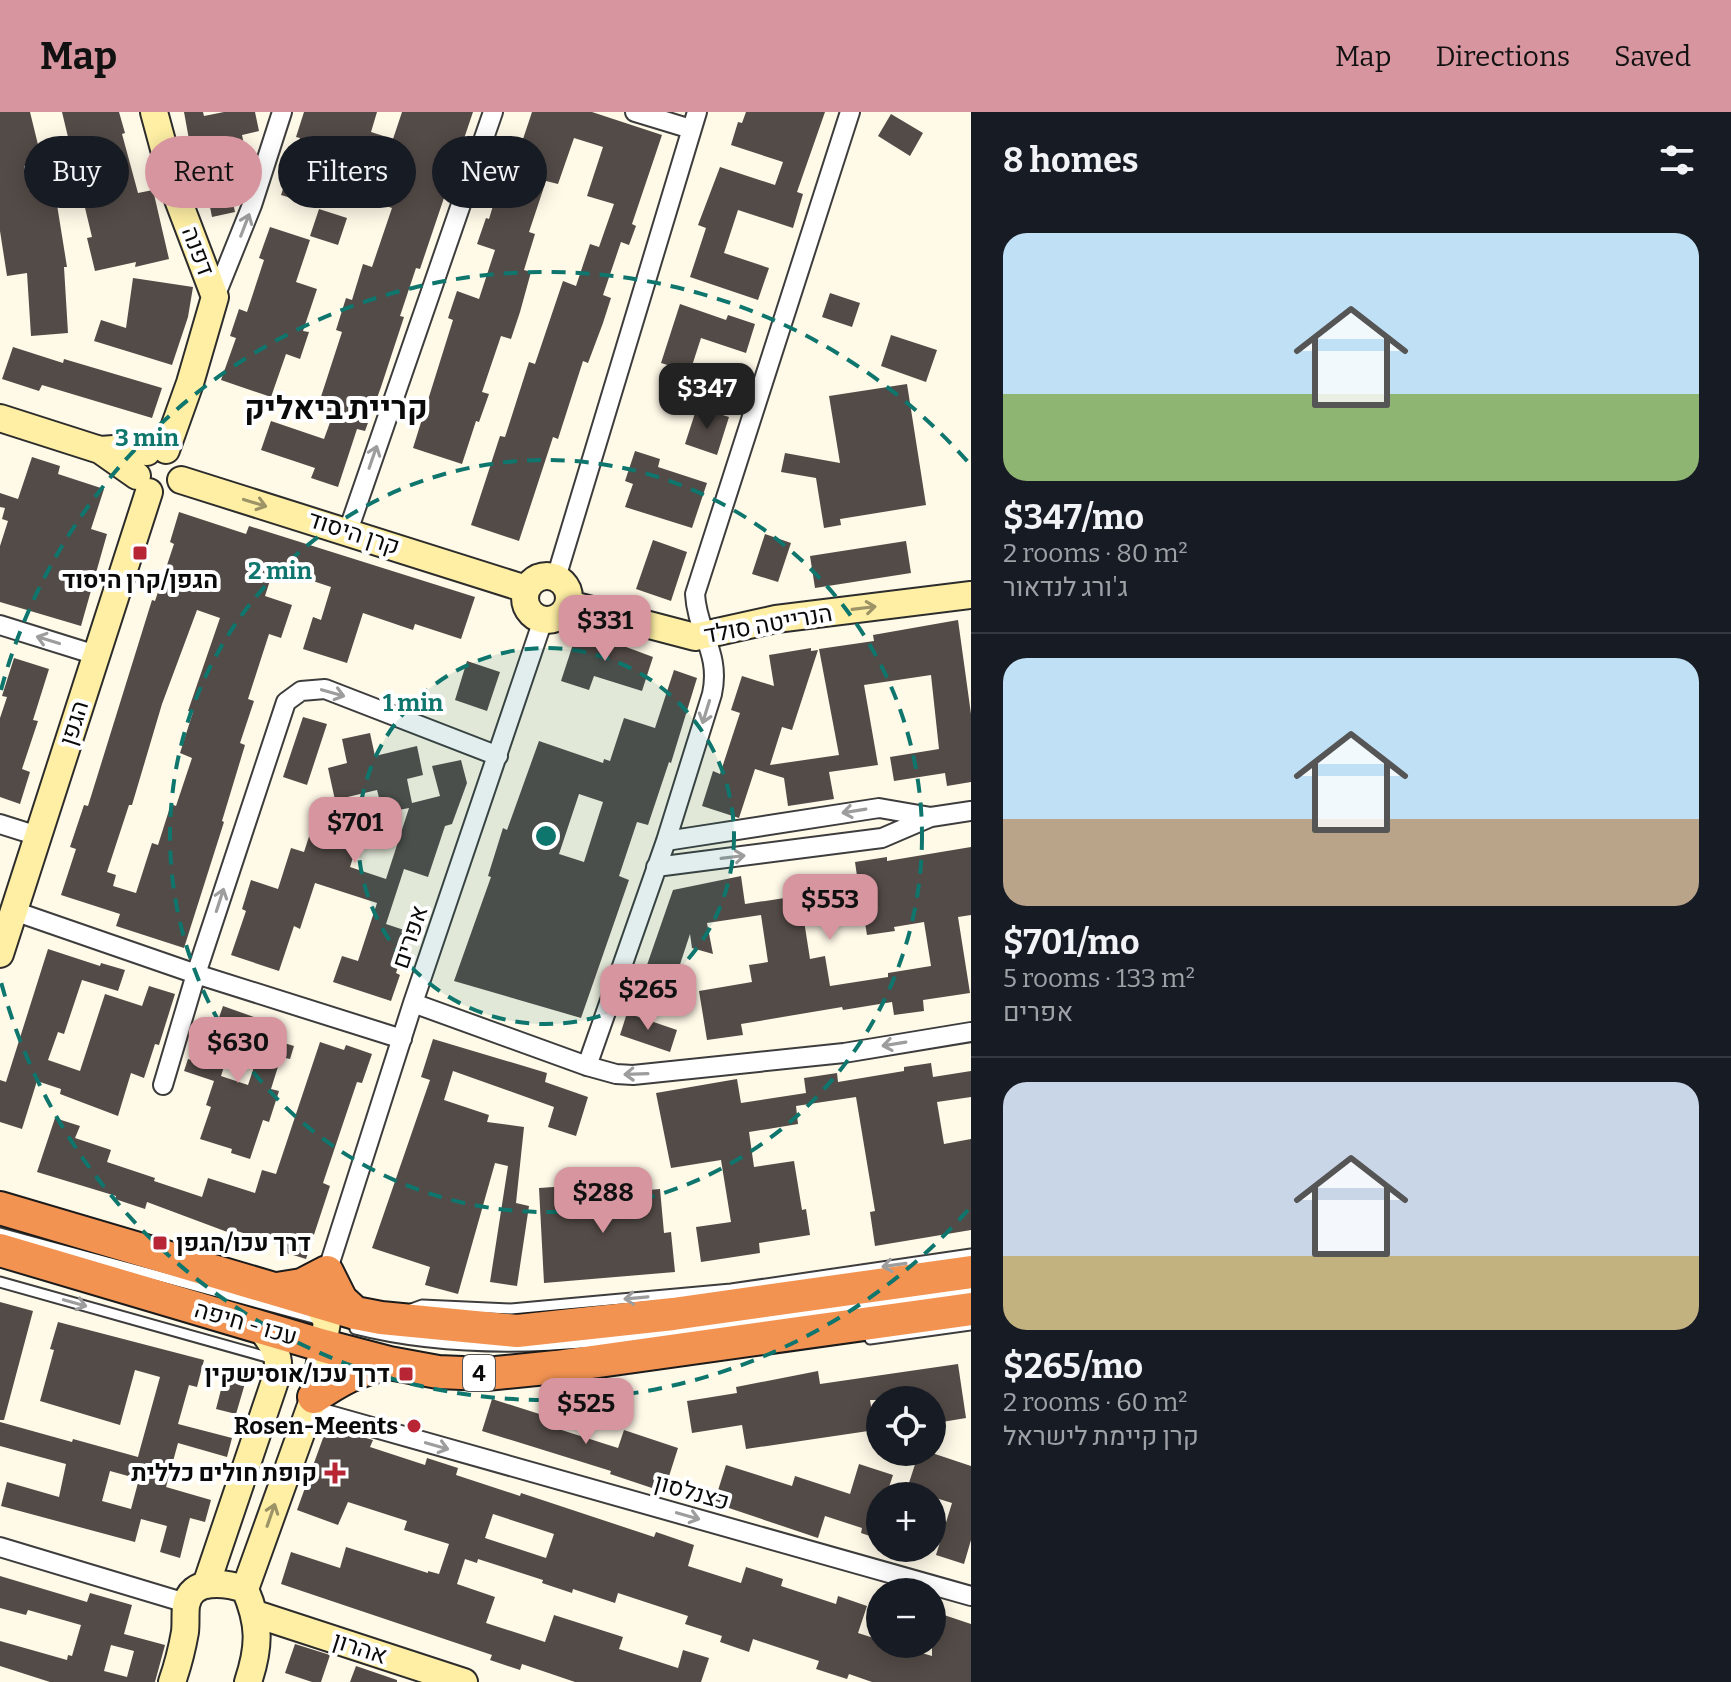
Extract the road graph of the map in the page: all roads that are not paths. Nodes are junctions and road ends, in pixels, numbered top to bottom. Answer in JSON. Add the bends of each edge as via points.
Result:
{"nodes":[{"id":1,"x":154,"y":112,"type":"edge"},
{"id":2,"x":282,"y":112,"type":"edge"},
{"id":3,"x":493,"y":112,"type":"edge"},
{"id":4,"x":635,"y":112,"type":"edge"},
{"id":5,"x":850,"y":112,"type":"edge"},
{"id":6,"x":694,"y":121,"type":"edge"},
{"id":7,"x":215,"y":297,"type":"junction"},
{"id":8,"x":0,"y":418,"type":"edge"},
{"id":9,"x":150,"y":468,"type":"junction"},
{"id":10,"x":348,"y":531,"type":"junction"},
{"id":11,"x":556,"y":578,"type":"junction"},
{"id":12,"x":526,"y":589,"type":"junction"},
{"id":13,"x":971,"y":595,"type":"edge"},
{"id":14,"x":569,"y":604,"type":"junction"},
{"id":15,"x":543,"y":620,"type":"junction"},
{"id":16,"x":0,"y":625,"type":"edge"},
{"id":17,"x":706,"y":637,"type":"junction"},
{"id":18,"x":96,"y":655,"type":"junction"},
{"id":19,"x":498,"y":756,"type":"junction"},
{"id":20,"x":971,"y":811,"type":"edge"},
{"id":21,"x":931,"y":817,"type":"junction"},
{"id":22,"x":0,"y":824,"type":"edge"},
{"id":23,"x":38,"y":836,"type":"junction"},
{"id":24,"x":666,"y":841,"type":"junction"},
{"id":25,"x":656,"y":867,"type":"junction"},
{"id":26,"x":14,"y":911,"type":"junction"},
{"id":27,"x":0,"y":954,"type":"edge"},
{"id":28,"x":196,"y":974,"type":"junction"},
{"id":29,"x":413,"y":1003,"type":"junction"},
{"id":30,"x":971,"y":1032,"type":"edge"},
{"id":31,"x":402,"y":1039,"type":"junction"},
{"id":32,"x":587,"y":1066,"type":"junction"},
{"id":33,"x":163,"y":1085,"type":"dead end"},
{"id":34,"x":0,"y":1208,"type":"edge"},
{"id":35,"x":0,"y":1233,"type":"edge"},
{"id":36,"x":0,"y":1250,"type":"edge"},
{"id":37,"x":971,"y":1254,"type":"edge"},
{"id":38,"x":971,"y":1272,"type":"edge"},
{"id":39,"x":0,"y":1282,"type":"edge"},
{"id":40,"x":971,"y":1292,"type":"edge"},
{"id":41,"x":320,"y":1302,"type":"junction"},
{"id":42,"x":971,"y":1309,"type":"edge"},
{"id":43,"x":971,"y":1325,"type":"edge"},
{"id":44,"x":259,"y":1326,"type":"junction"},
{"id":45,"x":860,"y":1341,"type":"dead end"},
{"id":46,"x":279,"y":1360,"type":"junction"},
{"id":47,"x":389,"y":1363,"type":"junction"},
{"id":48,"x":486,"y":1374,"type":"junction"},
{"id":49,"x":533,"y":1381,"type":"dead end"},
{"id":50,"x":311,"y":1403,"type":"junction"},
{"id":51,"x":0,"y":1547,"type":"edge"},
{"id":52,"x":206,"y":1585,"type":"junction"},
{"id":53,"x":245,"y":1589,"type":"junction"},
{"id":54,"x":971,"y":1596,"type":"edge"},
{"id":55,"x":186,"y":1603,"type":"junction"},
{"id":56,"x":256,"y":1614,"type":"junction"},
{"id":57,"x":172,"y":1682,"type":"edge"},
{"id":58,"x":248,"y":1682,"type":"edge"},
{"id":59,"x":464,"y":1682,"type":"edge"}],
"edges":[{"from":1,"to":7,"type":"street","name":"דפנה","via":[[177,197]]},
{"from":7,"to":2,"type":"street","name":"הגפן","one_way":true},
{"from":10,"to":3,"type":"street","one_way":true},
{"from":4,"to":6,"type":"street"},
{"from":5,"to":17,"type":"street","via":[[695,594]]},
{"from":6,"to":11,"type":"street"},
{"from":7,"to":9,"type":"street","name":"הגפן","via":[[190,383]]},
{"from":8,"to":9,"type":"street","via":[[100,450],[128,448]]},
{"from":9,"to":10,"type":"street","name":"קרן היסוד","one_way":true,"via":[[164,495],[181,480]]},
{"from":9,"to":18,"type":"street","name":"הגפן"},
{"from":10,"to":12,"type":"street","name":"קרן היסוד"},
{"from":11,"to":12,"type":"street","via":[[542,576]]},
{"from":11,"to":14,"type":"street","via":[[567,588]]},
{"from":12,"to":15,"type":"street","via":[[527,609]]},
{"from":17,"to":13,"type":"street","name":"הנרייטה סולד","one_way":true,"via":[[776,619]]},
{"from":14,"to":15,"type":"street","via":[[557,619]]},
{"from":14,"to":17,"type":"street","name":"הנרייטה סולד"},
{"from":15,"to":19,"type":"street","name":"אפרים"},
{"from":18,"to":16,"type":"street","one_way":true},
{"from":17,"to":24,"type":"street","one_way":true,"via":[[716,677]]},
{"from":18,"to":23,"type":"street","name":"הגפן"},
{"from":28,"to":19,"type":"street","one_way":true,"via":[[286,702],[301,691],[325,689]]},
{"from":19,"to":29,"type":"street","name":"אפרים"},
{"from":20,"to":21,"type":"street"},
{"from":21,"to":24,"type":"street","one_way":true,"via":[[879,808]]},
{"from":25,"to":21,"type":"street","one_way":true,"via":[[882,838]]},
{"from":22,"to":23,"type":"street"},
{"from":23,"to":26,"type":"street","name":"הגפן"},
{"from":24,"to":25,"type":"street"},
{"from":25,"to":32,"type":"street"},
{"from":26,"to":27,"type":"street","name":"הגפן"},
{"from":26,"to":28,"type":"street"},
{"from":28,"to":31,"type":"street"},
{"from":28,"to":33,"type":"street"},
{"from":29,"to":31,"type":"street","name":"אפרים"},
{"from":29,"to":32,"type":"street"},
{"from":30,"to":32,"type":"street","one_way":true,"via":[[844,1053],[633,1075]]},
{"from":31,"to":41,"type":"street","name":"אפרים"},
{"from":34,"to":41,"type":"highway","name":"עכו - חיפה","number":"4"},
{"from":35,"to":41,"type":"lane"},
{"from":36,"to":44,"type":"highway","name":"עכו - חיפה","number":"4"},
{"from":37,"to":41,"type":"lane","one_way":true,"via":[[731,1289],[511,1309]]},
{"from":38,"to":41,"type":"highway","name":"עכו - חיפה","number":"4","via":[[517,1331]]},
{"from":39,"to":46,"type":"lane","one_way":true},
{"from":40,"to":41,"type":"lane","via":[[700,1330],[514,1347],[369,1332]]},
{"from":41,"to":44,"type":"highway","name":"עכו - חיפה","number":"4"},
{"from":41,"to":47,"type":"highway","name":"עכו - חיפה","number":"4"},
{"from":41,"to":50,"type":"street"},
{"from":42,"to":48,"type":"highway","name":"עכו - חיפה","number":"4"},
{"from":43,"to":45,"type":"lane"},
{"from":44,"to":46,"type":"street"},
{"from":46,"to":52,"type":"street"},
{"from":47,"to":48,"type":"highway","name":"עכו - חיפה","number":"4"},
{"from":47,"to":50,"type":"highway","via":[[346,1376]]},
{"from":48,"to":49,"type":"lane"},
{"from":53,"to":50,"type":"street","one_way":true},
{"from":50,"to":54,"type":"street","name":"כצנלסון","one_way":true},
{"from":51,"to":55,"type":"street"},
{"from":52,"to":53,"type":"street"},
{"from":52,"to":55,"type":"street","via":[[193,1591]]},
{"from":53,"to":56,"type":"street"},
{"from":55,"to":57,"type":"street","via":[[182,1654]]},
{"from":56,"to":58,"type":"street","via":[[256,1654]]},
{"from":56,"to":59,"type":"street","name":"אהרון"}]}
